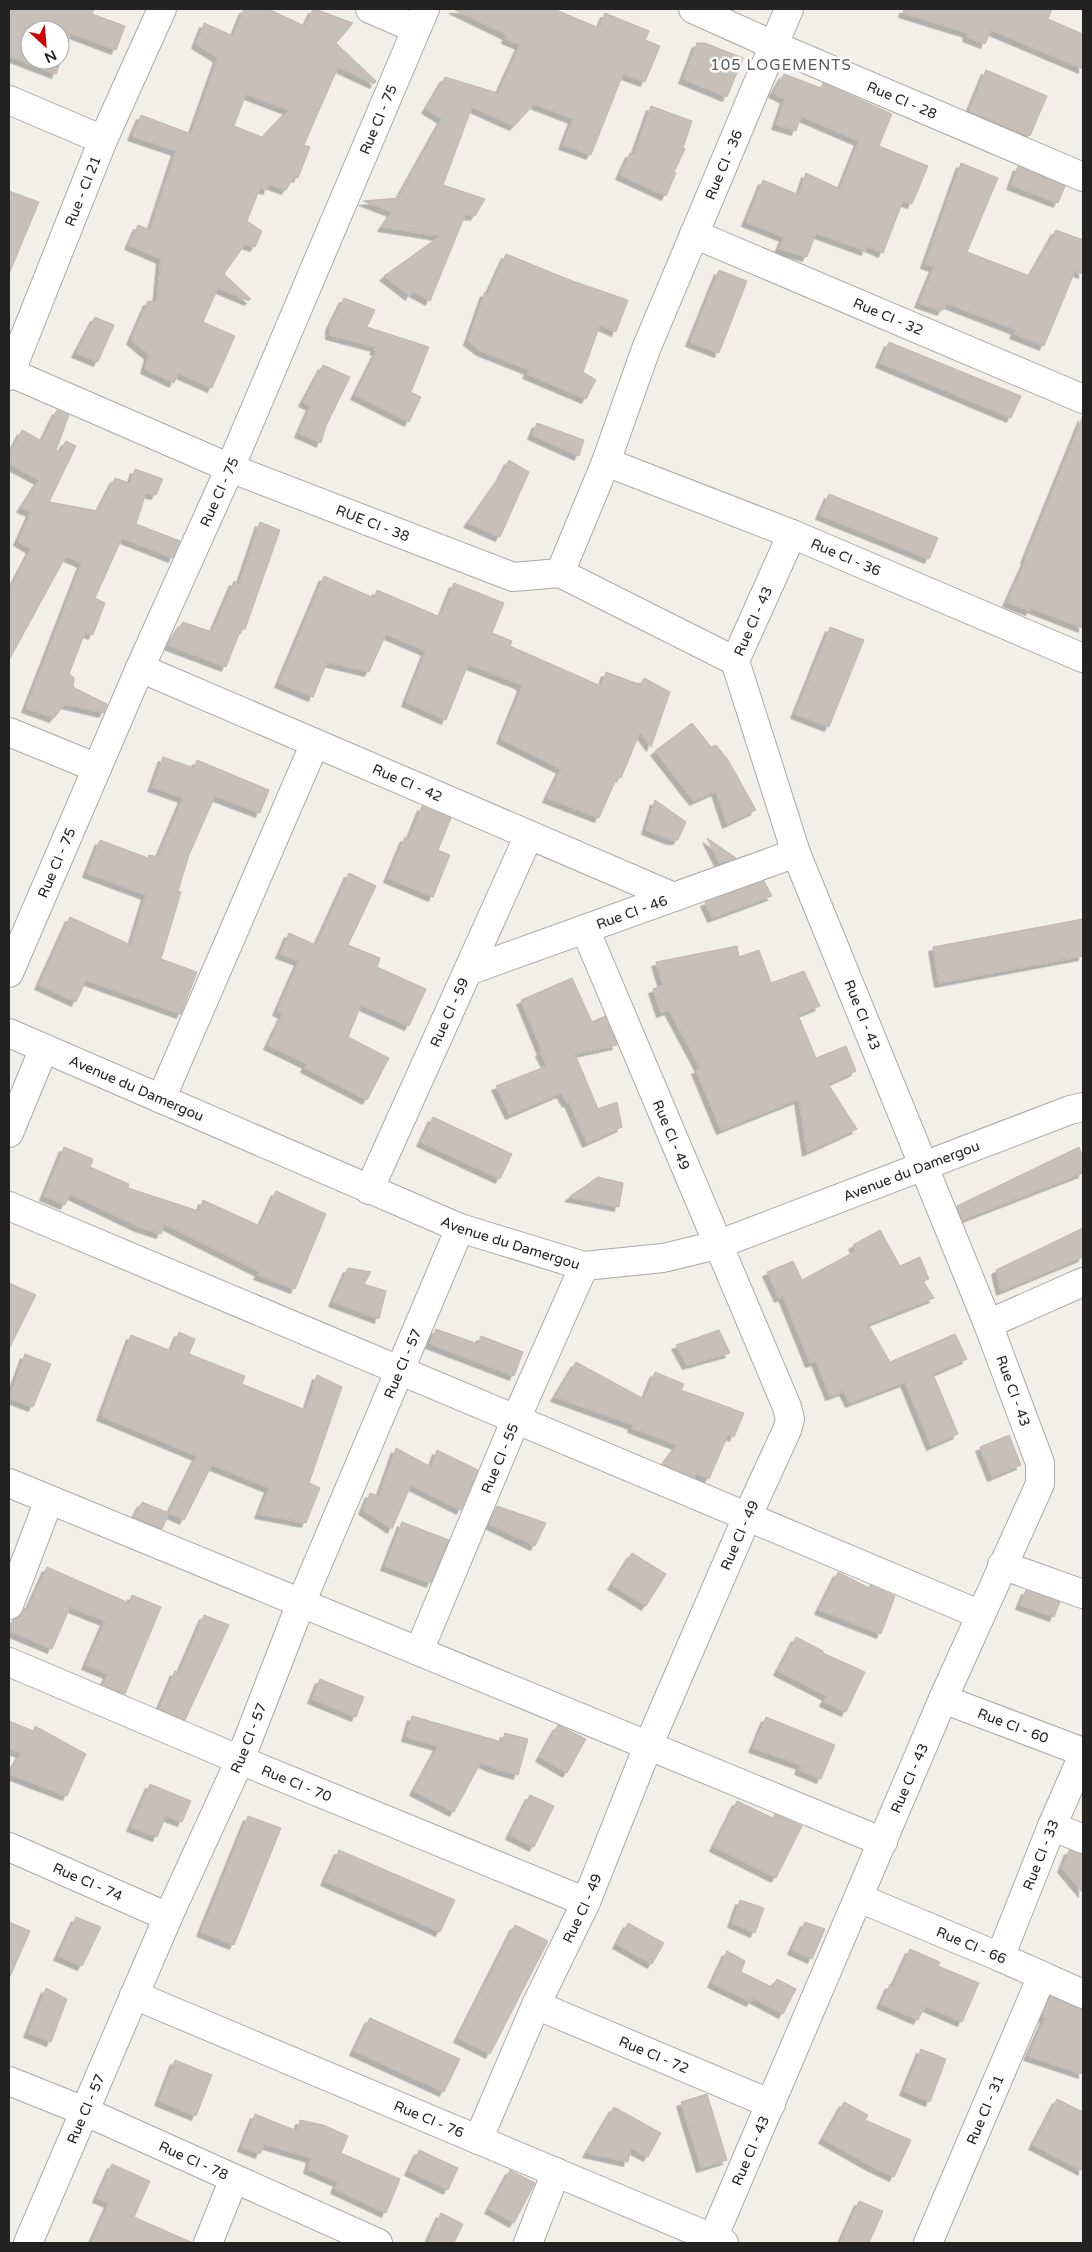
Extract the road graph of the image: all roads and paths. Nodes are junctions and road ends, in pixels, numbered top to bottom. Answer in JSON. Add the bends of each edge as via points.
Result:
{"nodes":[{"id":1,"x":162,"y":9,"type":"edge"},
{"id":2,"x":370,"y":9,"type":"edge"},
{"id":3,"x":693,"y":9,"type":"edge"},
{"id":4,"x":790,"y":9,"type":"edge"},
{"id":5,"x":420,"y":19,"type":"edge"},
{"id":6,"x":773,"y":46,"type":"junction"},
{"id":7,"x":9,"y":100,"type":"edge"},
{"id":8,"x":103,"y":140,"type":"junction"},
{"id":9,"x":1083,"y":177,"type":"edge"},
{"id":10,"x":694,"y":234,"type":"junction"},
{"id":11,"x":10,"y":373,"type":"edge"},
{"id":12,"x":1083,"y":399,"type":"edge"},
{"id":13,"x":606,"y":462,"type":"junction"},
{"id":14,"x":230,"y":468,"type":"junction"},
{"id":15,"x":792,"y":534,"type":"junction"},
{"id":16,"x":560,"y":573,"type":"junction"},
{"id":17,"x":1083,"y":658,"type":"edge"},
{"id":18,"x":735,"y":661,"type":"junction"},
{"id":19,"x":140,"y":668,"type":"junction"},
{"id":20,"x":9,"y":732,"type":"edge"},
{"id":21,"x":315,"y":743,"type":"junction"},
{"id":22,"x":97,"y":768,"type":"junction"},
{"id":23,"x":529,"y":835,"type":"junction"},
{"id":24,"x":796,"y":853,"type":"junction"},
{"id":25,"x":674,"y":897,"type":"junction"},
{"id":26,"x":585,"y":929,"type":"junction"},
{"id":27,"x":468,"y":971,"type":"junction"},
{"id":28,"x":9,"y":973,"type":"edge"},
{"id":29,"x":9,"y":1033,"type":"edge"},
{"id":30,"x":44,"y":1048,"type":"junction"},
{"id":31,"x":161,"y":1099,"type":"junction"},
{"id":32,"x":1083,"y":1107,"type":"edge"},
{"id":33,"x":9,"y":1133,"type":"edge"},
{"id":34,"x":923,"y":1166,"type":"junction"},
{"id":35,"x":369,"y":1190,"type":"junction"},
{"id":36,"x":9,"y":1206,"type":"edge"},
{"id":37,"x":460,"y":1228,"type":"junction"},
{"id":38,"x":717,"y":1245,"type":"junction"},
{"id":39,"x":584,"y":1266,"type":"junction"},
{"id":40,"x":1083,"y":1282,"type":"edge"},
{"id":41,"x":988,"y":1324,"type":"junction"},
{"id":42,"x":399,"y":1370,"type":"junction"},
{"id":43,"x":516,"y":1419,"type":"junction"},
{"id":44,"x":9,"y":1483,"type":"edge"},
{"id":45,"x":49,"y":1500,"type":"junction"},
{"id":46,"x":747,"y":1517,"type":"junction"},
{"id":47,"x":1002,"y":1566,"type":"junction"},
{"id":48,"x":1083,"y":1594,"type":"edge"},
{"id":49,"x":301,"y":1603,"type":"junction"},
{"id":50,"x":9,"y":1605,"type":"edge"},
{"id":51,"x":981,"y":1615,"type":"junction"},
{"id":52,"x":418,"y":1651,"type":"junction"},
{"id":53,"x":9,"y":1662,"type":"edge"},
{"id":54,"x":943,"y":1699,"type":"junction"},
{"id":55,"x":648,"y":1746,"type":"junction"},
{"id":56,"x":1083,"y":1753,"type":"edge"},
{"id":57,"x":240,"y":1760,"type":"junction"},
{"id":58,"x":1052,"y":1826,"type":"junction"},
{"id":59,"x":1083,"y":1839,"type":"edge"},
{"id":60,"x":883,"y":1842,"type":"junction"},
{"id":61,"x":9,"y":1847,"type":"edge"},
{"id":62,"x":859,"y":1898,"type":"junction"},
{"id":63,"x":586,"y":1902,"type":"junction"},
{"id":64,"x":168,"y":1917,"type":"junction"},
{"id":65,"x":1000,"y":1957,"type":"junction"},
{"id":66,"x":1042,"y":1976,"type":"junction"},
{"id":67,"x":1083,"y":1994,"type":"edge"},
{"id":68,"x":134,"y":1995,"type":"junction"},
{"id":69,"x":536,"y":2005,"type":"junction"},
{"id":70,"x":9,"y":2081,"type":"edge"},
{"id":71,"x":771,"y":2104,"type":"junction"},
{"id":72,"x":84,"y":2111,"type":"junction"},
{"id":73,"x":478,"y":2140,"type":"junction"},
{"id":74,"x":556,"y":2172,"type":"junction"},
{"id":75,"x":234,"y":2179,"type":"junction"},
{"id":76,"x":719,"y":2241,"type":"edge"},
{"id":77,"x":28,"y":2243,"type":"edge"},
{"id":78,"x":208,"y":2243,"type":"edge"},
{"id":79,"x":378,"y":2243,"type":"edge"},
{"id":80,"x":528,"y":2243,"type":"edge"},
{"id":81,"x":928,"y":2243,"type":"edge"}],
"edges":[{"from":1,"to":8,"type":"street","name":"Rue - CI 21"},
{"from":2,"to":5,"type":"street"},
{"from":3,"to":6,"type":"street","name":"Rue CI - 28"},
{"from":4,"to":6,"type":"street","name":"Rue CI - 36"},
{"from":5,"to":14,"type":"street","name":"Rue CI - 75"},
{"from":6,"to":9,"type":"street","name":"Rue CI - 28"},
{"from":6,"to":10,"type":"street","name":"Rue CI - 36"},
{"from":7,"to":8,"type":"street"},
{"from":8,"to":11,"type":"street","name":"Rue - CI 21"},
{"from":10,"to":12,"type":"street","name":"Rue CI - 32"},
{"from":10,"to":13,"type":"street","name":"Rue CI - 36","via":[[646,349]]},
{"from":11,"to":14,"type":"street","name":"RUE CI - 38"},
{"from":13,"to":15,"type":"street","name":"Rue CI - 36"},
{"from":13,"to":16,"type":"street","name":"Rue CI - 36"},
{"from":14,"to":16,"type":"street","name":"RUE CI - 38","via":[[513,577]]},
{"from":14,"to":19,"type":"street","name":"Rue CI - 75"},
{"from":15,"to":17,"type":"street","name":"Rue CI - 36"},
{"from":15,"to":18,"type":"street","name":"Rue CI - 43"},
{"from":16,"to":18,"type":"street"},
{"from":18,"to":24,"type":"street","name":"Rue CI - 43"},
{"from":19,"to":21,"type":"street","name":"Rue CI - 42"},
{"from":19,"to":22,"type":"street","name":"Rue CI - 75"},
{"from":20,"to":22,"type":"street"},
{"from":21,"to":23,"type":"street","name":"Rue CI - 42"},
{"from":21,"to":31,"type":"street"},
{"from":22,"to":28,"type":"street","name":"Rue CI - 75"},
{"from":23,"to":25,"type":"street","name":"Rue CI - 42"},
{"from":23,"to":27,"type":"street","name":"Rue CI - 59"},
{"from":24,"to":25,"type":"street","name":"Rue CI - 46"},
{"from":24,"to":34,"type":"street","name":"Rue CI - 43"},
{"from":25,"to":26,"type":"street","name":"Rue CI - 46"},
{"from":26,"to":27,"type":"street","name":"Rue CI - 46"},
{"from":26,"to":38,"type":"street","name":"Rue CI - 49"},
{"from":27,"to":35,"type":"street","name":"Rue CI - 59"},
{"from":29,"to":30,"type":"street","name":"Avenue du Damergou"},
{"from":30,"to":31,"type":"street","name":"Avenue du Damergou"},
{"from":30,"to":33,"type":"street"},
{"from":31,"to":35,"type":"street","name":"Avenue du Damergou"},
{"from":32,"to":34,"type":"street","name":"Avenue du Damergou"},
{"from":34,"to":38,"type":"street","name":"Avenue du Damergou"},
{"from":34,"to":41,"type":"street","name":"Rue CI - 43"},
{"from":35,"to":37,"type":"street","name":"Avenue du Damergou"},
{"from":36,"to":42,"type":"street"},
{"from":37,"to":39,"type":"street","name":"Avenue du Damergou"},
{"from":37,"to":42,"type":"street","name":"Rue CI - 57"},
{"from":38,"to":39,"type":"street","name":"Avenue du Damergou","via":[[663,1258]]},
{"from":38,"to":46,"type":"street","name":"Rue CI - 49","via":[[790,1419]]},
{"from":39,"to":43,"type":"street","name":"Rue CI - 55"},
{"from":40,"to":41,"type":"street"},
{"from":41,"to":47,"type":"street","name":"Rue CI - 43","via":[[1040,1463],[1041,1474],[1040,1484]]},
{"from":42,"to":43,"type":"street"},
{"from":42,"to":49,"type":"street","name":"Rue CI - 57"},
{"from":43,"to":46,"type":"street"},
{"from":43,"to":52,"type":"street","name":"Rue CI - 55"},
{"from":44,"to":45,"type":"street"},
{"from":45,"to":49,"type":"street"},
{"from":45,"to":50,"type":"street"},
{"from":46,"to":51,"type":"street"},
{"from":46,"to":55,"type":"street","name":"Rue CI - 49"},
{"from":47,"to":48,"type":"street"},
{"from":47,"to":51,"type":"street","name":"Rue CI - 43"},
{"from":49,"to":52,"type":"street"},
{"from":49,"to":57,"type":"street","name":"Rue CI - 57"},
{"from":51,"to":54,"type":"street","name":"Rue CI - 43"},
{"from":52,"to":55,"type":"street"},
{"from":53,"to":57,"type":"street","name":"Rue CI - 70"},
{"from":54,"to":56,"type":"street","name":"Rue CI - 60"},
{"from":54,"to":60,"type":"street","name":"Rue CI - 43"},
{"from":55,"to":60,"type":"street"},
{"from":55,"to":63,"type":"street","name":"Rue CI - 49"},
{"from":56,"to":58,"type":"street","name":"Rue CI - 33"},
{"from":57,"to":63,"type":"street","name":"Rue CI - 70"},
{"from":57,"to":64,"type":"street","name":"Rue CI - 57"},
{"from":58,"to":59,"type":"street"},
{"from":58,"to":65,"type":"street","name":"Rue CI - 33"},
{"from":60,"to":62,"type":"street","name":"Rue CI - 43"},
{"from":61,"to":64,"type":"street","name":"Rue CI - 74"},
{"from":62,"to":65,"type":"street","name":"Rue CI - 66"},
{"from":62,"to":71,"type":"street","name":"Rue CI - 43"},
{"from":63,"to":69,"type":"street","name":"Rue CI - 49"},
{"from":64,"to":68,"type":"street","name":"Rue CI - 57"},
{"from":65,"to":66,"type":"street","name":"Rue CI - 66"},
{"from":66,"to":67,"type":"street","name":"Rue CI - 66"},
{"from":66,"to":81,"type":"street","name":"Rue CI - 31"},
{"from":68,"to":72,"type":"street","name":"Rue CI - 57"},
{"from":68,"to":73,"type":"street","name":"Rue CI - 76"},
{"from":69,"to":71,"type":"street","name":"Rue CI - 72"},
{"from":69,"to":73,"type":"street","name":"Rue CI - 49"},
{"from":70,"to":72,"type":"street","name":"Rue CI - 78"},
{"from":71,"to":76,"type":"street","name":"Rue CI - 43"},
{"from":72,"to":75,"type":"street","name":"Rue CI - 78"},
{"from":72,"to":77,"type":"street","name":"Rue CI - 57"},
{"from":73,"to":74,"type":"street","name":"Rue CI - 76"},
{"from":74,"to":76,"type":"street","name":"Rue CI - 76"},
{"from":74,"to":80,"type":"street"},
{"from":75,"to":78,"type":"street"},
{"from":75,"to":79,"type":"street","name":"Rue CI - 78"}]}
